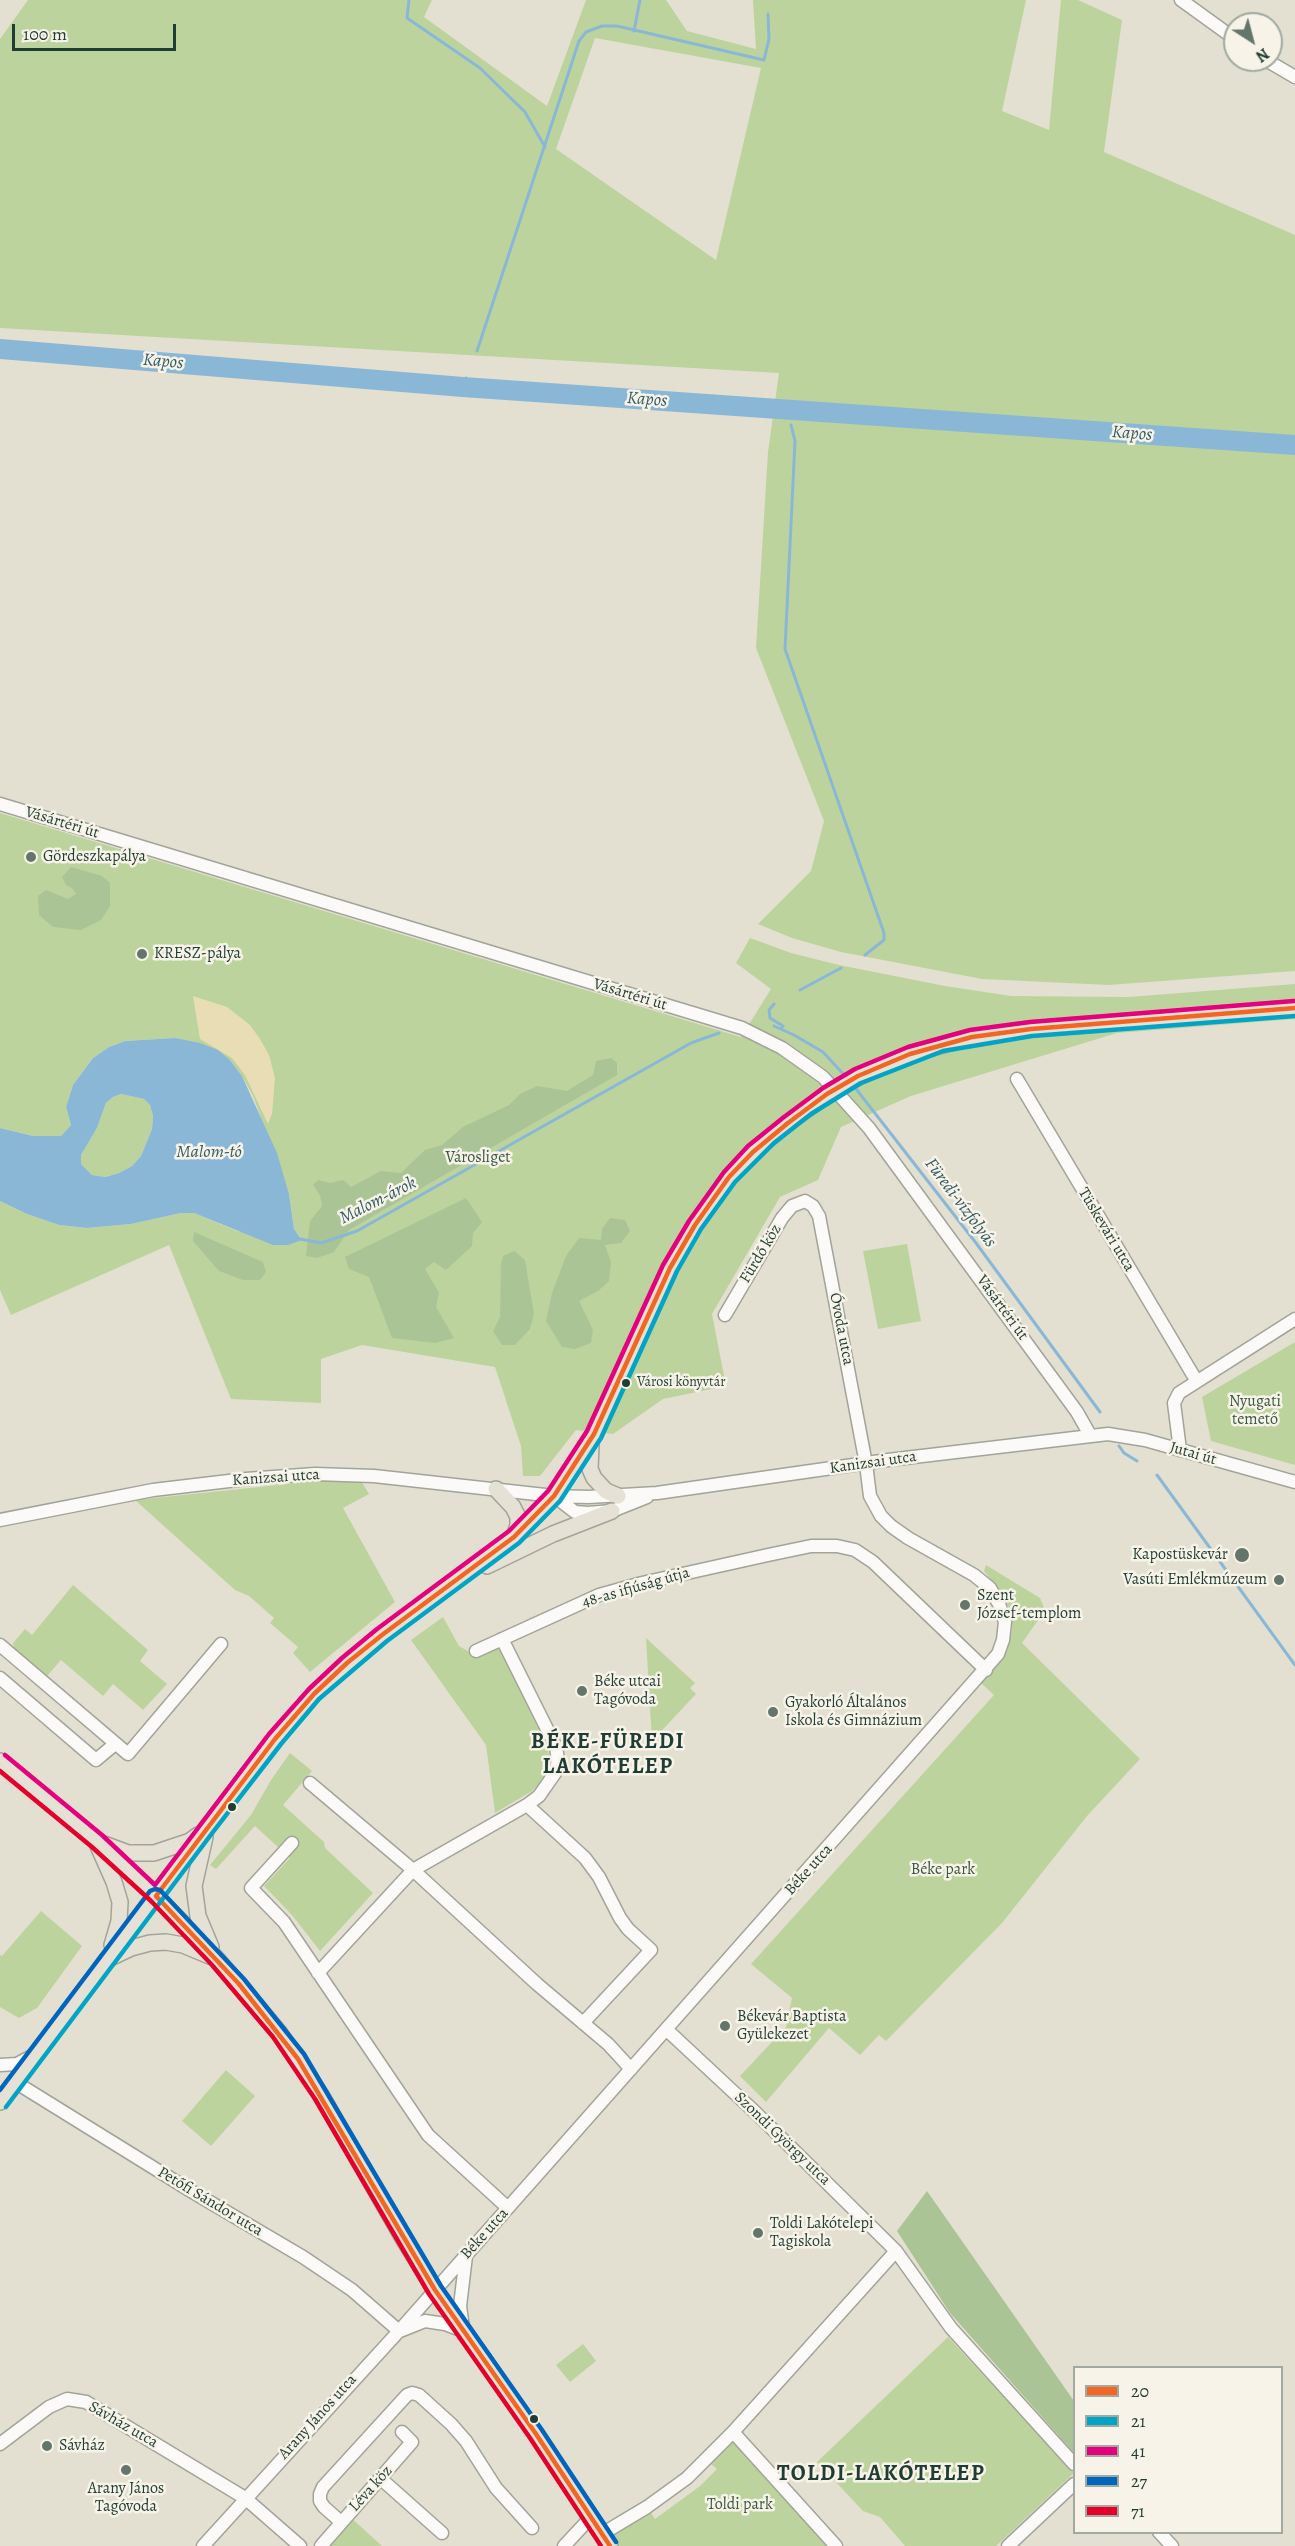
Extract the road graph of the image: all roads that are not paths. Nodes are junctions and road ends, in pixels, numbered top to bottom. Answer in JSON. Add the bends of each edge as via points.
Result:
{"nodes":[{"id":1,"x":1181,"y":0,"type":"edge"},
{"id":2,"x":1223,"y":30,"type":"edge"},
{"id":3,"x":0,"y":804,"type":"edge"},
{"id":4,"x":1295,"y":1008,"type":"edge"},
{"id":5,"x":1017,"y":1079,"type":"dead end"},
{"id":6,"x":805,"y":1201,"type":"joint"},
{"id":7,"x":725,"y":1315,"type":"dead end"},
{"id":8,"x":1295,"y":1319,"type":"edge"},
{"id":9,"x":1196,"y":1380,"type":"junction"},
{"id":10,"x":594,"y":1434,"type":"junction"},
{"id":11,"x":1090,"y":1435,"type":"junction"},
{"id":12,"x":1180,"y":1450,"type":"junction"},
{"id":13,"x":866,"y":1464,"type":"junction"},
{"id":14,"x":1295,"y":1482,"type":"edge"},
{"id":15,"x":496,"y":1489,"type":"junction"},
{"id":16,"x":657,"y":1493,"type":"junction"},
{"id":17,"x":618,"y":1496,"type":"junction"},
{"id":18,"x":554,"y":1497,"type":"junction"},
{"id":19,"x":612,"y":1511,"type":"junction"},
{"id":20,"x":0,"y":1520,"type":"edge"},
{"id":21,"x":514,"y":1537,"type":"junction"},
{"id":22,"x":442,"y":1590,"type":"junction"},
{"id":23,"x":502,"y":1639,"type":"junction"},
{"id":24,"x":221,"y":1644,"type":"dead end"},
{"id":25,"x":0,"y":1645,"type":"edge"},
{"id":26,"x":476,"y":1651,"type":"dead end"},
{"id":27,"x":986,"y":1670,"type":"junction"},
{"id":28,"x":0,"y":1678,"type":"edge"},
{"id":29,"x":115,"y":1744,"type":"junction"},
{"id":30,"x":0,"y":1761,"type":"edge"},
{"id":31,"x":310,"y":1783,"type":"dead end"},
{"id":32,"x":527,"y":1805,"type":"junction"},
{"id":33,"x":207,"y":1827,"type":"junction"},
{"id":34,"x":97,"y":1841,"type":"junction"},
{"id":35,"x":292,"y":1843,"type":"dead end"},
{"id":36,"x":413,"y":1870,"type":"junction"},
{"id":37,"x":156,"y":1896,"type":"junction"},
{"id":38,"x":107,"y":1959,"type":"junction"},
{"id":39,"x":218,"y":1960,"type":"junction"},
{"id":40,"x":318,"y":1973,"type":"junction"},
{"id":41,"x":584,"y":2024,"type":"junction"},
{"id":42,"x":667,"y":2030,"type":"junction"},
{"id":43,"x":35,"y":2054,"type":"junction"},
{"id":44,"x":0,"y":2065,"type":"edge"},
{"id":45,"x":631,"y":2069,"type":"junction"},
{"id":46,"x":15,"y":2082,"type":"junction"},
{"id":47,"x":0,"y":2102,"type":"edge"},
{"id":48,"x":508,"y":2208,"type":"junction"},
{"id":49,"x":896,"y":2251,"type":"junction"},
{"id":50,"x":466,"y":2255,"type":"junction"},
{"id":51,"x":435,"y":2290,"type":"junction"},
{"id":52,"x":399,"y":2331,"type":"junction"},
{"id":53,"x":463,"y":2331,"type":"junction"},
{"id":54,"x":402,"y":2432,"type":"dead end"},
{"id":55,"x":733,"y":2432,"type":"junction"},
{"id":56,"x":0,"y":2444,"type":"edge"},
{"id":57,"x":1073,"y":2463,"type":"edge"},
{"id":58,"x":380,"y":2478,"type":"junction"},
{"id":59,"x":1073,"y":2485,"type":"edge"},
{"id":60,"x":245,"y":2498,"type":"junction"},
{"id":61,"x":591,"y":2517,"type":"junction"},
{"id":62,"x":341,"y":2522,"type":"junction"},
{"id":63,"x":532,"y":2528,"type":"dead end"},
{"id":64,"x":442,"y":2533,"type":"dead end"},
{"id":65,"x":1161,"y":2534,"type":"edge"},
{"id":66,"x":606,"y":2540,"type":"edge"},
{"id":67,"x":203,"y":2546,"type":"edge"},
{"id":68,"x":300,"y":2546,"type":"edge"},
{"id":69,"x":321,"y":2546,"type":"edge"},
{"id":70,"x":564,"y":2546,"type":"edge"},
{"id":71,"x":836,"y":2546,"type":"edge"},
{"id":72,"x":1008,"y":2546,"type":"edge"},
{"id":73,"x":1172,"y":2546,"type":"edge"}],
"edges":[{"from":1,"to":2,"type":"street"},
{"from":3,"to":11,"type":"street","name":"Vásártéri út","via":[[741,1028],[782,1048],[824,1077],[869,1128],[1052,1377]]},
{"from":4,"to":10,"type":"main road","bridge":true,"via":[[972,1037],[910,1054],[850,1080],[788,1122],[753,1152],[695,1225],[670,1268]]},
{"from":5,"to":9,"type":"street","name":"Tüskevári utca"},
{"from":6,"to":7,"type":"street","name":"Fürdő köz","via":[[792,1206],[782,1218]]},
{"from":6,"to":13,"type":"street","name":"Óvoda utca","via":[[819,1216]]},
{"from":8,"to":9,"type":"street"},
{"from":9,"to":12,"type":"street","via":[[1179,1393],[1174,1403]]},
{"from":10,"to":17,"type":"main road","via":[[590,1469],[600,1486]]},
{"from":10,"to":18,"type":"main road"},
{"from":11,"to":12,"type":"street","name":"Jutai út","via":[[1124,1435]]},
{"from":11,"to":13,"type":"street","name":"Kanizsai utca"},
{"from":12,"to":14,"type":"street","name":"Jutai út"},
{"from":13,"to":16,"type":"street","name":"Kanizsai utca"},
{"from":13,"to":27,"type":"street","name":"Béke utca","via":[[870,1496],[881,1516],[908,1538],[990,1588],[1005,1622],[998,1654]]},
{"from":15,"to":18,"type":"street","name":"Kanizsai utca"},
{"from":15,"to":20,"type":"street","name":"Kanizsai utca","via":[[315,1474],[153,1490]]},
{"from":15,"to":21,"type":"main road","via":[[518,1517]]},
{"from":16,"to":17,"type":"street","name":"Kanizsai utca"},
{"from":16,"to":19,"type":"street","name":"Kanizsai utca"},
{"from":17,"to":18,"type":"street","name":"Kanizsai utca"},
{"from":18,"to":19,"type":"street","name":"Kanizsai utca","via":[[575,1512]]},
{"from":18,"to":21,"type":"main road"},
{"from":19,"to":22,"type":"main road","via":[[553,1534]]},
{"from":21,"to":22,"type":"main road"},
{"from":22,"to":33,"type":"main road","via":[[347,1662],[314,1694]]},
{"from":23,"to":26,"type":"street","name":"48-as ifjúság útja"},
{"from":23,"to":27,"type":"street","name":"48-as ifjúság útja","via":[[599,1596],[642,1583],[811,1546],[837,1546],[855,1550],[873,1562]]},
{"from":23,"to":32,"type":"street","via":[[556,1747],[558,1760],[555,1773],[539,1796]]},
{"from":24,"to":29,"type":"street","via":[[128,1754]]},
{"from":25,"to":29,"type":"street"},
{"from":27,"to":42,"type":"street","name":"Béke utca"},
{"from":28,"to":29,"type":"street","via":[[96,1760]]},
{"from":30,"to":34,"type":"main road"},
{"from":31,"to":36,"type":"street"},
{"from":32,"to":36,"type":"street"},
{"from":32,"to":41,"type":"street","via":[[585,1858],[620,1918],[651,1950]]},
{"from":33,"to":34,"type":"main road","via":[[190,1841],[154,1853],[128,1852]]},
{"from":33,"to":37,"type":"main road"},
{"from":33,"to":39,"type":"main road","via":[[194,1886],[198,1916]]},
{"from":34,"to":37,"type":"main road"},
{"from":34,"to":38,"type":"main road","via":[[120,1902],[119,1921]]},
{"from":35,"to":40,"type":"street","via":[[251,1888],[284,1922]]},
{"from":36,"to":40,"type":"street"},
{"from":36,"to":41,"type":"street"},
{"from":37,"to":38,"type":"main road"},
{"from":37,"to":39,"type":"main road"},
{"from":38,"to":39,"type":"main road","via":[[150,1942],[166,1942]]},
{"from":38,"to":43,"type":"main road"},
{"from":39,"to":51,"type":"main road","via":[[298,2059]]},
{"from":40,"to":48,"type":"street","via":[[428,2135]]},
{"from":41,"to":45,"type":"street"},
{"from":42,"to":45,"type":"street","name":"Béke utca"},
{"from":42,"to":49,"type":"street","name":"Szondi György utca"},
{"from":43,"to":44,"type":"street","via":[[17,2064]]},
{"from":43,"to":46,"type":"main road"},
{"from":45,"to":48,"type":"street","name":"Béke utca"},
{"from":46,"to":47,"type":"main road"},
{"from":46,"to":52,"type":"street","name":"Petőfi Sándor utca","via":[[303,2257],[352,2290]]},
{"from":48,"to":50,"type":"street","name":"Béke utca"},
{"from":49,"to":55,"type":"street"},
{"from":49,"to":57,"type":"street","name":"Szondi György utca","via":[[951,2328]]},
{"from":50,"to":51,"type":"street","name":"Béke utca"},
{"from":50,"to":53,"type":"street","via":[[460,2306]]},
{"from":51,"to":52,"type":"street","name":"Arany János utca"},
{"from":51,"to":53,"type":"main road"},
{"from":52,"to":53,"type":"street","via":[[425,2321]]},
{"from":52,"to":60,"type":"street","name":"Arany János utca"},
{"from":53,"to":61,"type":"main road"},
{"from":54,"to":58,"type":"street","name":"Léva köz","via":[[412,2442]]},
{"from":55,"to":66,"type":"street","via":[[687,2478]]},
{"from":55,"to":71,"type":"street"},
{"from":56,"to":60,"type":"street","name":"Sávház utca","via":[[49,2407],[67,2399],[86,2402]]},
{"from":58,"to":62,"type":"street","name":"Léva köz"},
{"from":58,"to":64,"type":"street"},
{"from":59,"to":72,"type":"street"},
{"from":60,"to":67,"type":"street","name":"Arany János utca"},
{"from":60,"to":68,"type":"street","name":"Sávház utca"},
{"from":61,"to":66,"type":"main road"},
{"from":61,"to":70,"type":"street"},
{"from":62,"to":63,"type":"street","via":[[320,2501],[323,2487],[412,2393],[451,2424],[496,2488]]},
{"from":62,"to":69,"type":"street","name":"Léva köz"},
{"from":65,"to":73,"type":"street"}]}
